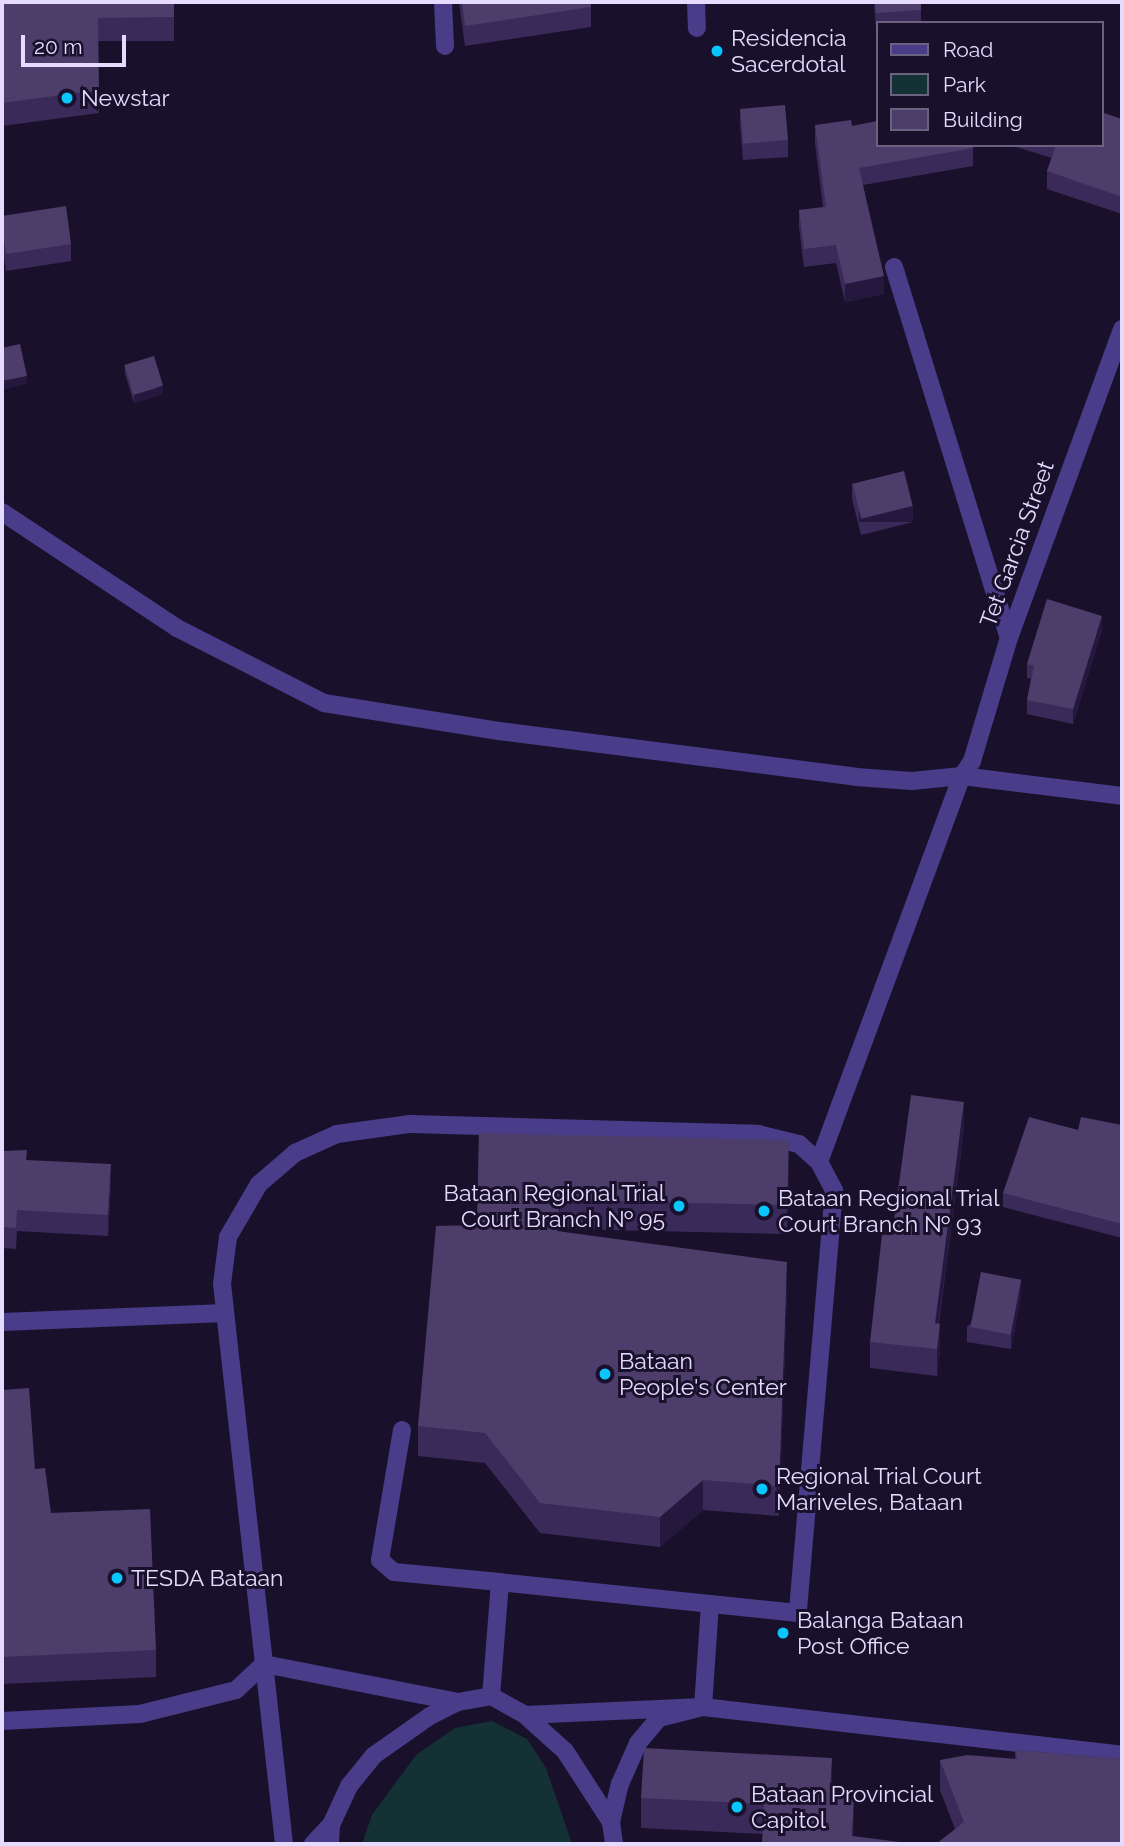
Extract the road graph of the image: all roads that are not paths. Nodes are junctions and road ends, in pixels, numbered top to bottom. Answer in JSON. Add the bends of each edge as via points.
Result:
{"nodes":[{"id":1,"x":443,"y":2,"type":"edge"},
{"id":2,"x":696,"y":2,"type":"edge"},
{"id":3,"x":697,"y":28,"type":"dead end"},
{"id":4,"x":445,"y":46,"type":"dead end"},
{"id":5,"x":894,"y":267,"type":"dead end"},
{"id":6,"x":1122,"y":329,"type":"edge"},
{"id":7,"x":2,"y":512,"type":"edge"},
{"id":8,"x":1009,"y":638,"type":"junction"},
{"id":9,"x":962,"y":776,"type":"junction"},
{"id":10,"x":1122,"y":796,"type":"edge"},
{"id":11,"x":819,"y":1161,"type":"junction"},
{"id":12,"x":225,"y":1313,"type":"junction"},
{"id":13,"x":2,"y":1322,"type":"edge"},
{"id":14,"x":402,"y":1430,"type":"dead end"},
{"id":15,"x":500,"y":1582,"type":"junction"},
{"id":16,"x":710,"y":1604,"type":"junction"},
{"id":17,"x":264,"y":1664,"type":"junction"},
{"id":18,"x":491,"y":1696,"type":"junction"},
{"id":19,"x":458,"y":1702,"type":"junction"},
{"id":20,"x":703,"y":1707,"type":"junction"},
{"id":21,"x":525,"y":1715,"type":"junction"},
{"id":22,"x":2,"y":1721,"type":"edge"},
{"id":23,"x":1122,"y":1755,"type":"edge"},
{"id":24,"x":611,"y":1822,"type":"junction"},
{"id":25,"x":331,"y":1825,"type":"junction"},
{"id":26,"x":284,"y":1844,"type":"edge"},
{"id":27,"x":313,"y":1844,"type":"edge"},
{"id":28,"x":330,"y":1844,"type":"edge"},
{"id":29,"x":614,"y":1844,"type":"edge"}],
"edges":[{"from":1,"to":4,"type":"street"},
{"from":2,"to":3,"type":"street"},
{"from":5,"to":8,"type":"street"},
{"from":6,"to":8,"type":"street","name":"Tet Garcia Street"},
{"from":7,"to":9,"type":"street","via":[[177,628],[324,703],[499,731],[856,777],[912,781]]},
{"from":8,"to":9,"type":"street","name":"Tet Garcia Street","via":[[972,761]]},
{"from":9,"to":10,"type":"street"},
{"from":9,"to":11,"type":"street","name":"Tet Garcia Street"},
{"from":11,"to":12,"type":"street","via":[[799,1144],[758,1134],[410,1124],[337,1134],[295,1153],[259,1184],[228,1237],[222,1284]]},
{"from":11,"to":16,"type":"street","via":[[834,1190],[798,1613]]},
{"from":12,"to":13,"type":"street"},
{"from":12,"to":17,"type":"street"},
{"from":14,"to":15,"type":"street","via":[[380,1560],[394,1572]]},
{"from":15,"to":16,"type":"street"},
{"from":15,"to":18,"type":"street"},
{"from":16,"to":20,"type":"street"},
{"from":17,"to":19,"type":"street"},
{"from":17,"to":22,"type":"street","via":[[236,1689],[140,1714]]},
{"from":17,"to":26,"type":"street"},
{"from":18,"to":19,"type":"street"},
{"from":18,"to":21,"type":"street"},
{"from":19,"to":25,"type":"street","via":[[406,1730],[373,1756],[349,1786]]},
{"from":20,"to":21,"type":"street"},
{"from":20,"to":23,"type":"street"},
{"from":20,"to":24,"type":"street","via":[[659,1718],[638,1743],[620,1784]]},
{"from":21,"to":24,"type":"street","via":[[565,1751]]},
{"from":24,"to":29,"type":"street"},
{"from":25,"to":27,"type":"street"},
{"from":25,"to":28,"type":"street"}]}
